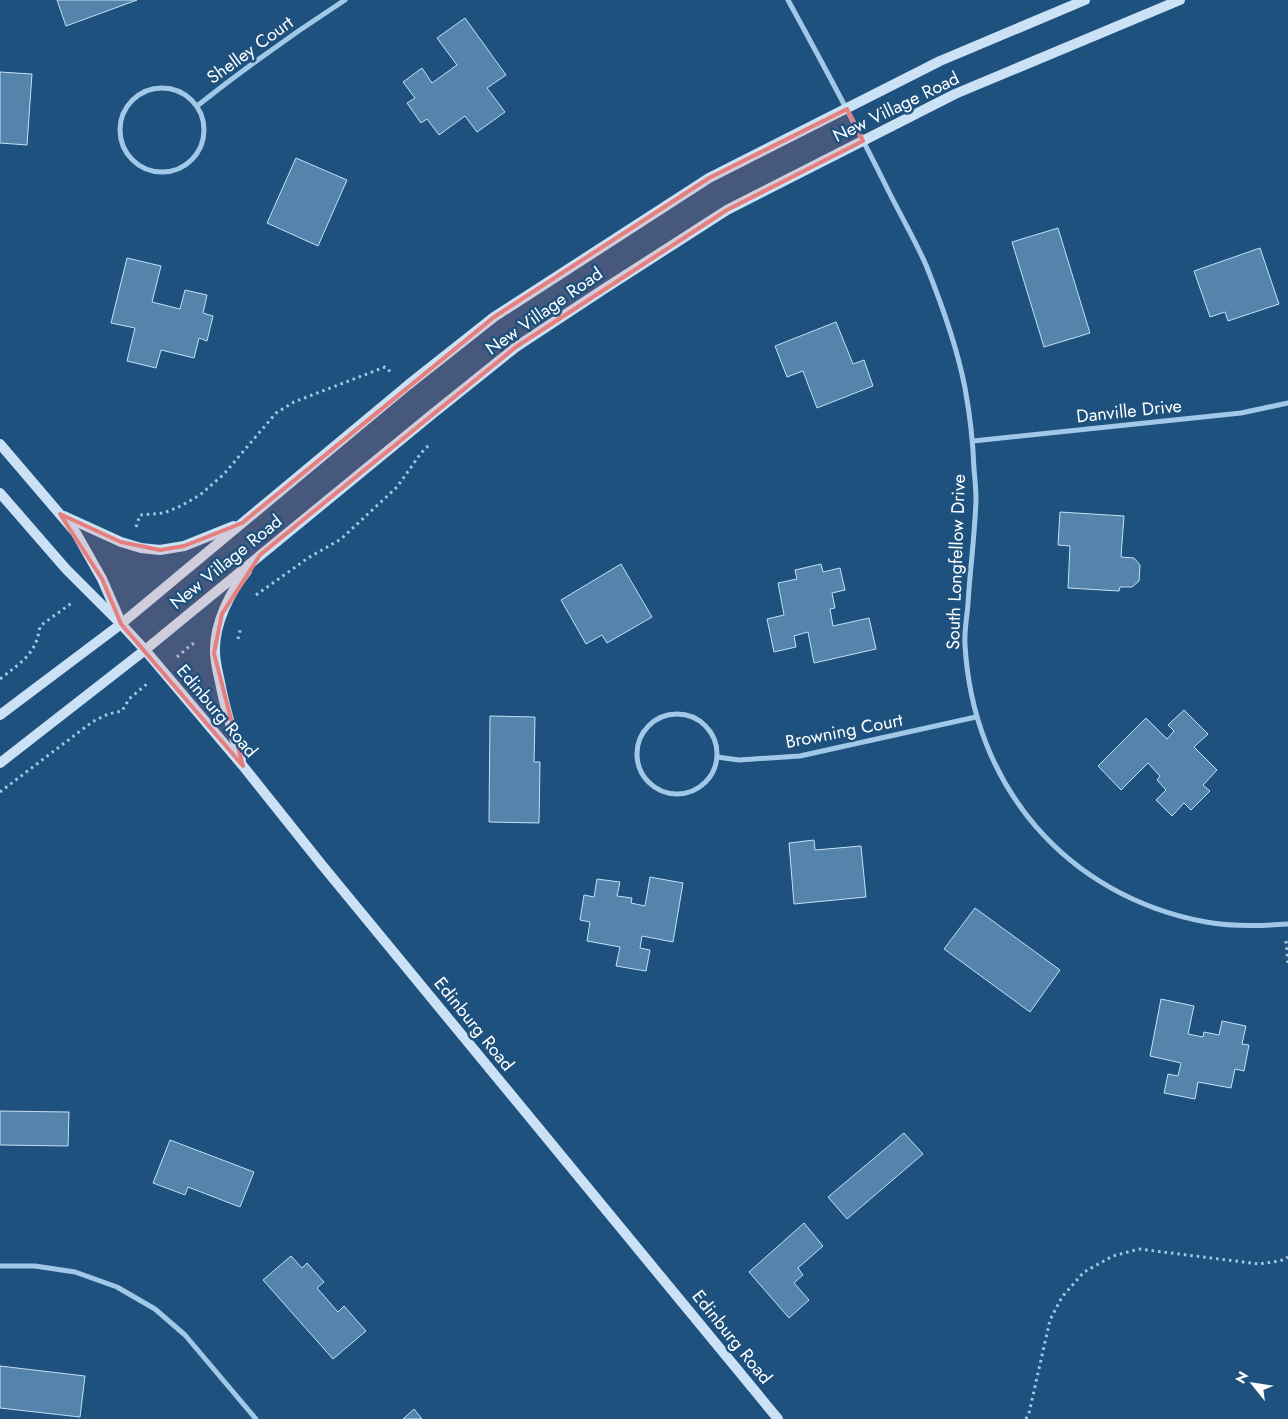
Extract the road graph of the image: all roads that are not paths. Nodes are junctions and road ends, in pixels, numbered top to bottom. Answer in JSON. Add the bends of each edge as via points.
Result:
{"nodes":[{"id":1,"x":345,"y":0,"type":"edge"},
{"id":2,"x":788,"y":0,"type":"edge"},
{"id":3,"x":1085,"y":0,"type":"edge"},
{"id":4,"x":1180,"y":0,"type":"edge"},
{"id":5,"x":197,"y":106,"type":"junction"},
{"id":6,"x":847,"y":108,"type":"junction"},
{"id":7,"x":864,"y":141,"type":"junction"},
{"id":8,"x":1288,"y":403,"type":"edge"},
{"id":9,"x":973,"y":441,"type":"junction"},
{"id":10,"x":0,"y":444,"type":"edge"},
{"id":11,"x":0,"y":493,"type":"edge"},
{"id":12,"x":60,"y":514,"type":"junction"},
{"id":13,"x":242,"y":523,"type":"junction"},
{"id":14,"x":260,"y":555,"type":"junction"},
{"id":15,"x":121,"y":624,"type":"junction"},
{"id":16,"x":145,"y":650,"type":"junction"},
{"id":17,"x":0,"y":715,"type":"edge"},
{"id":18,"x":976,"y":717,"type":"junction"},
{"id":19,"x":717,"y":757,"type":"junction"},
{"id":20,"x":0,"y":763,"type":"edge"},
{"id":21,"x":243,"y":766,"type":"junction"},
{"id":22,"x":1286,"y":924,"type":"edge"},
{"id":23,"x":0,"y":1266,"type":"edge"},
{"id":24,"x":256,"y":1419,"type":"edge"},
{"id":25,"x":778,"y":1419,"type":"edge"}],
"edges":[{"from":1,"to":5,"type":"street","name":"Shelley Court","via":[[304,26]]},
{"from":2,"to":6,"type":"street","name":"South Longfellow Drive"},
{"from":3,"to":6,"type":"main road","name":"New Village Road","via":[[940,61]]},
{"from":4,"to":7,"type":"main road","name":"New Village Road","via":[[956,94]]},
{"from":5,"to":5,"type":"street","name":"Shelley Court","via":[[171,88],[152,89],[134,99],[125,110],[121,118],[122,143],[134,161],[146,169],[156,172],[186,164],[195,155],[204,136]]},
{"from":6,"to":7,"type":"street","name":"South Longfellow Drive"},
{"from":6,"to":13,"type":"main road","name":"New Village Road","via":[[709,178],[494,317]]},
{"from":7,"to":9,"type":"street","name":"South Longfellow Drive","via":[[925,264],[947,319],[965,388]]},
{"from":7,"to":14,"type":"main road","name":"New Village Road","via":[[720,215],[516,347]]},
{"from":8,"to":9,"type":"street","name":"Danville Drive","via":[[1241,413]]},
{"from":9,"to":18,"type":"street","name":"South Longfellow Drive","via":[[976,498],[965,642],[968,682]]},
{"from":10,"to":12,"type":"main road"},
{"from":11,"to":15,"type":"main road"},
{"from":12,"to":13,"type":"main road","via":[[130,545],[160,550],[184,546]]},
{"from":12,"to":15,"type":"main road","via":[[76,533],[102,579]]},
{"from":13,"to":15,"type":"main road","name":"New Village Road"},
{"from":14,"to":16,"type":"main road","name":"New Village Road"},
{"from":14,"to":21,"type":"main road","via":[[241,578],[222,614],[214,653],[225,708]]},
{"from":15,"to":16,"type":"main road","name":"Edinburg Road"},
{"from":15,"to":17,"type":"main road","name":"New Village Road"},
{"from":16,"to":20,"type":"main road","name":"New Village Road"},
{"from":16,"to":21,"type":"main road","name":"Edinburg Road"},
{"from":18,"to":19,"type":"street","name":"Browning Court","via":[[800,756],[738,760]]},
{"from":18,"to":22,"type":"street","name":"South Longfellow Drive","via":[[991,759],[1013,798],[1042,834],[1075,865],[1113,890],[1159,911],[1208,923]]},
{"from":19,"to":19,"type":"street","via":[[715,743],[704,724],[688,715],[674,714],[662,716],[647,726],[636,756],[640,769],[653,786],[661,791],[680,794],[704,784]]},
{"from":21,"to":25,"type":"main road","name":"Edinburg Road"},
{"from":23,"to":24,"type":"street","via":[[35,1266],[75,1272],[117,1286],[155,1309],[185,1335]]}]}
